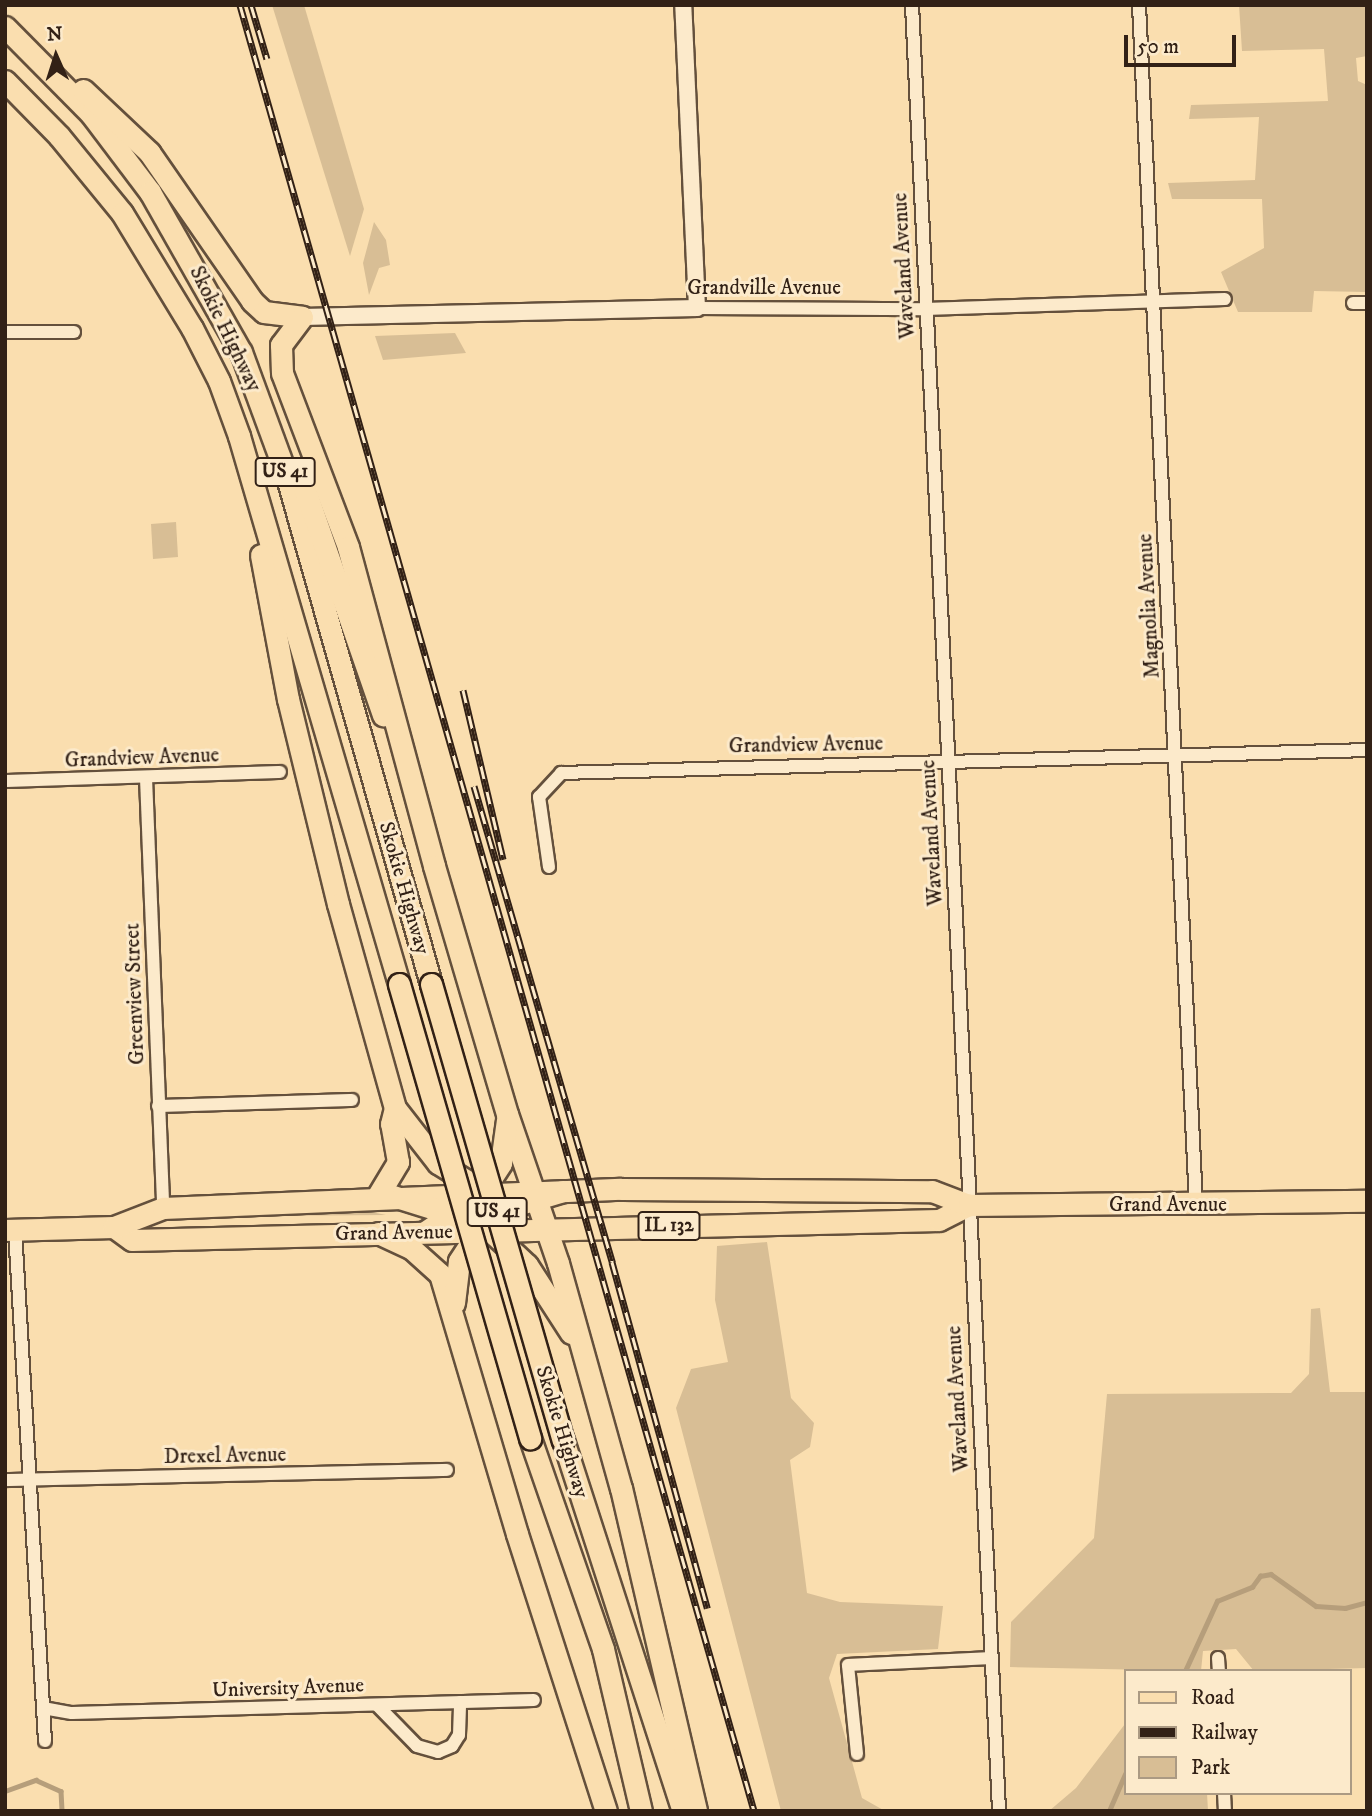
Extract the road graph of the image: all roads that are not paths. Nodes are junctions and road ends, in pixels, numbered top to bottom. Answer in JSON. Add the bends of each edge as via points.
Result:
{"nodes":[{"id":1,"x":683,"y":5,"type":"edge"},
{"id":2,"x":912,"y":5,"type":"edge"},
{"id":3,"x":1139,"y":5,"type":"edge"},
{"id":4,"x":5,"y":27,"type":"edge"},
{"id":5,"x":5,"y":81,"type":"edge"},
{"id":6,"x":1225,"y":299,"type":"dead end"},
{"id":7,"x":1153,"y":302,"type":"junction"},
{"id":8,"x":1353,"y":303,"type":"dead end"},
{"id":9,"x":1367,"y":303,"type":"edge"},
{"id":10,"x":697,"y":308,"type":"junction"},
{"id":11,"x":925,"y":309,"type":"junction"},
{"id":12,"x":302,"y":317,"type":"junction"},
{"id":13,"x":5,"y":332,"type":"edge"},
{"id":14,"x":74,"y":332,"type":"dead end"},
{"id":15,"x":241,"y":352,"type":"junction"},
{"id":16,"x":239,"y":436,"type":"junction"},
{"id":17,"x":1367,"y":750,"type":"edge"},
{"id":18,"x":1176,"y":754,"type":"junction"},
{"id":19,"x":948,"y":761,"type":"junction"},
{"id":20,"x":280,"y":772,"type":"dead end"},
{"id":21,"x":146,"y":778,"type":"junction"},
{"id":22,"x":5,"y":781,"type":"edge"},
{"id":23,"x":434,"y":866,"type":"junction"},
{"id":24,"x":549,"y":867,"type":"dead end"},
{"id":25,"x":352,"y":1100,"type":"dead end"},
{"id":26,"x":158,"y":1106,"type":"junction"},
{"id":27,"x":395,"y":1108,"type":"junction"},
{"id":28,"x":507,"y":1114,"type":"junction"},
{"id":29,"x":484,"y":1193,"type":"junction"},
{"id":30,"x":536,"y":1195,"type":"junction"},
{"id":31,"x":385,"y":1196,"type":"junction"},
{"id":32,"x":1367,"y":1201,"type":"edge"},
{"id":33,"x":969,"y":1205,"type":"junction"},
{"id":34,"x":1196,"y":1206,"type":"junction"},
{"id":35,"x":510,"y":1207,"type":"junction"},
{"id":36,"x":163,"y":1208,"type":"junction"},
{"id":37,"x":458,"y":1212,"type":"junction"},
{"id":38,"x":114,"y":1227,"type":"junction"},
{"id":39,"x":552,"y":1227,"type":"junction"},
{"id":40,"x":483,"y":1228,"type":"junction"},
{"id":41,"x":10,"y":1230,"type":"edge"},
{"id":42,"x":425,"y":1232,"type":"junction"},
{"id":43,"x":378,"y":1233,"type":"junction"},
{"id":44,"x":453,"y":1309,"type":"junction"},
{"id":45,"x":581,"y":1350,"type":"junction"},
{"id":46,"x":447,"y":1470,"type":"dead end"},
{"id":47,"x":5,"y":1480,"type":"edge"},
{"id":48,"x":27,"y":1480,"type":"junction"},
{"id":49,"x":991,"y":1658,"type":"junction"},
{"id":50,"x":534,"y":1700,"type":"dead end"},
{"id":51,"x":460,"y":1702,"type":"junction"},
{"id":52,"x":377,"y":1704,"type":"junction"},
{"id":53,"x":43,"y":1708,"type":"junction"},
{"id":54,"x":45,"y":1741,"type":"dead end"},
{"id":55,"x":856,"y":1754,"type":"dead end"},
{"id":56,"x":606,"y":1811,"type":"edge"},
{"id":57,"x":641,"y":1811,"type":"edge"},
{"id":58,"x":683,"y":1811,"type":"edge"},
{"id":59,"x":696,"y":1811,"type":"edge"},
{"id":60,"x":999,"y":1811,"type":"edge"}],
"edges":[{"from":1,"to":10,"type":"street"},
{"from":2,"to":11,"type":"street","name":"Waveland Avenue"},
{"from":3,"to":7,"type":"street","name":"Magnolia Avenue"},
{"from":4,"to":12,"type":"main road","via":[[107,109],[149,152],[252,301],[264,312]]},
{"from":4,"to":15,"type":"main road","name":"Skokie Highway","number":"US 41","via":[[91,114],[150,192]]},
{"from":5,"to":16,"type":"main road","name":"Skokie Highway","number":"US 41","via":[[59,136],[122,214],[192,328]]},
{"from":6,"to":7,"type":"street","name":"Grandville Avenue"},
{"from":7,"to":11,"type":"street","name":"Grandville Avenue"},
{"from":7,"to":18,"type":"street","name":"Magnolia Avenue"},
{"from":8,"to":9,"type":"street"},
{"from":10,"to":11,"type":"street","name":"Grandville Avenue"},
{"from":10,"to":12,"type":"street","name":"Grandville Avenue"},
{"from":11,"to":19,"type":"street","name":"Waveland Avenue"},
{"from":12,"to":23,"type":"main road","via":[[281,345],[282,373],[348,547]]},
{"from":13,"to":14,"type":"street"},
{"from":15,"to":23,"type":"main road","via":[[272,405],[295,459]]},
{"from":15,"to":58,"type":"main road","name":"Skokie Highway","number":"US 41","bridge":true,"via":[[287,477],[563,1440]]},
{"from":16,"to":27,"type":"main road","via":[[288,699],[338,904]]},
{"from":16,"to":57,"type":"main road","name":"Skokie Highway","number":"US 41","bridge":true,"via":[[530,1438],[603,1649]]},
{"from":17,"to":18,"type":"street","name":"Grandview Avenue"},
{"from":18,"to":19,"type":"street","name":"Grandview Avenue"},
{"from":18,"to":34,"type":"street","name":"Magnolia Avenue"},
{"from":19,"to":24,"type":"street","name":"Grandview Avenue","via":[[561,773],[538,797]]},
{"from":19,"to":33,"type":"street","name":"Waveland Avenue"},
{"from":20,"to":21,"type":"street","name":"Grandview Avenue"},
{"from":21,"to":22,"type":"street","name":"Grandview Avenue"},
{"from":21,"to":26,"type":"street","name":"Greenview Street"},
{"from":23,"to":28,"type":"main road"},
{"from":25,"to":26,"type":"street"},
{"from":26,"to":36,"type":"street","name":"Greenview Street"},
{"from":27,"to":29,"type":"main road","via":[[438,1163]]},
{"from":27,"to":31,"type":"main road","via":[[391,1124],[398,1162]]},
{"from":28,"to":29,"type":"main road","via":[[501,1163]]},
{"from":28,"to":30,"type":"main road"},
{"from":29,"to":30,"type":"main road","name":"Grand Avenue","number":"IL 132"},
{"from":29,"to":31,"type":"main road","name":"Grand Avenue","number":"IL 132"},
{"from":29,"to":35,"type":"main road"},
{"from":29,"to":37,"type":"main road"},
{"from":30,"to":33,"type":"main road","name":"Grand Avenue","number":"IL 132","via":[[563,1191],[932,1191]]},
{"from":30,"to":35,"type":"main road"},
{"from":30,"to":39,"type":"main road"},
{"from":31,"to":36,"type":"main road","name":"Grand Avenue","number":"IL 132"},
{"from":31,"to":37,"type":"main road"},
{"from":32,"to":34,"type":"main road","name":"Grand Avenue","number":"IL 132"},
{"from":33,"to":34,"type":"main road","name":"Grand Avenue","number":"IL 132"},
{"from":33,"to":39,"type":"main road","name":"Grand Avenue","number":"IL 132","via":[[939,1220]]},
{"from":33,"to":49,"type":"street","name":"Waveland Avenue"},
{"from":35,"to":39,"type":"main road"},
{"from":35,"to":40,"type":"main road"},
{"from":36,"to":38,"type":"main road","name":"Grand Avenue","number":"IL 132"},
{"from":37,"to":40,"type":"main road"},
{"from":37,"to":42,"type":"main road"},
{"from":38,"to":41,"type":"main road","name":"Grand Avenue","number":"IL 132"},
{"from":38,"to":43,"type":"main road","name":"Grand Avenue","number":"IL 132","via":[[132,1240]]},
{"from":39,"to":40,"type":"main road","name":"Grand Avenue","number":"IL 132"},
{"from":39,"to":45,"type":"main road"},
{"from":40,"to":42,"type":"main road","name":"Grand Avenue","number":"IL 132"},
{"from":40,"to":44,"type":"main road","via":[[459,1261]]},
{"from":40,"to":45,"type":"main road","via":[[537,1277]]},
{"from":41,"to":48,"type":"street"},
{"from":42,"to":43,"type":"main road","name":"Grand Avenue","number":"IL 132"},
{"from":43,"to":44,"type":"main road","via":[[424,1257],[440,1274]]},
{"from":44,"to":56,"type":"main road","via":[[517,1534]]},
{"from":45,"to":59,"type":"main road","via":[[621,1488]]},
{"from":46,"to":48,"type":"street","name":"Drexel Avenue"},
{"from":47,"to":48,"type":"street","name":"Drexel Avenue"},
{"from":48,"to":53,"type":"street"},
{"from":49,"to":55,"type":"street","via":[[848,1665]]},
{"from":49,"to":60,"type":"street","name":"Waveland Avenue"},
{"from":50,"to":51,"type":"street","name":"University Avenue"},
{"from":51,"to":52,"type":"street","name":"University Avenue"},
{"from":51,"to":52,"type":"street","via":[[459,1735],[452,1746],[439,1752],[417,1746]]},
{"from":52,"to":53,"type":"street","name":"University Avenue","via":[[72,1713]]},
{"from":53,"to":54,"type":"street"}]}
